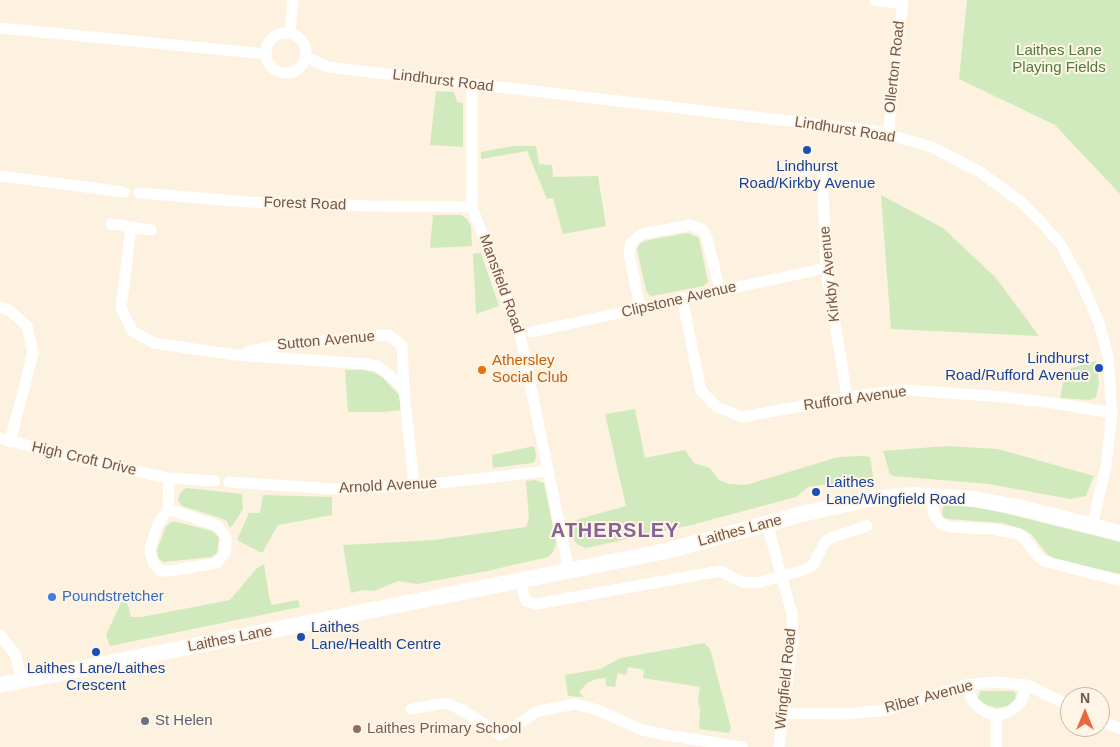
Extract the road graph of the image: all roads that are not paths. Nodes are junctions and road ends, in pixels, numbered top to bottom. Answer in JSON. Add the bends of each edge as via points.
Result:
{"nodes":[{"id":1,"x":293,"y":0,"type":"edge"},
{"id":2,"x":875,"y":0,"type":"edge"},
{"id":3,"x":902,"y":2,"type":"edge"},
{"id":4,"x":0,"y":28,"type":"edge"},
{"id":5,"x":290,"y":33,"type":"junction"},
{"id":6,"x":266,"y":54,"type":"junction"},
{"id":7,"x":306,"y":57,"type":"junction"},
{"id":8,"x":472,"y":84,"type":"junction"},
{"id":9,"x":888,"y":135,"type":"junction"},
{"id":10,"x":803,"y":170,"type":"dead end"},
{"id":11,"x":0,"y":176,"type":"edge"},
{"id":12,"x":124,"y":192,"type":"dead end"},
{"id":13,"x":139,"y":193,"type":"dead end"},
{"id":14,"x":472,"y":207,"type":"junction"},
{"id":15,"x":111,"y":224,"type":"dead end"},
{"id":16,"x":131,"y":227,"type":"junction"},
{"id":17,"x":151,"y":230,"type":"dead end"},
{"id":18,"x":826,"y":268,"type":"junction"},
{"id":19,"x":720,"y":290,"type":"junction"},
{"id":20,"x":682,"y":298,"type":"junction"},
{"id":21,"x":0,"y":307,"type":"edge"},
{"id":22,"x":640,"y":308,"type":"junction"},
{"id":23,"x":532,"y":332,"type":"dead end"},
{"id":24,"x":235,"y":355,"type":"junction"},
{"id":25,"x":404,"y":389,"type":"junction"},
{"id":26,"x":847,"y":397,"type":"junction"},
{"id":27,"x":1112,"y":413,"type":"junction"},
{"id":28,"x":5,"y":440,"type":"edge"},
{"id":29,"x":547,"y":471,"type":"junction"},
{"id":30,"x":169,"y":478,"type":"junction"},
{"id":31,"x":215,"y":481,"type":"dead end"},
{"id":32,"x":229,"y":482,"type":"dead end"},
{"id":33,"x":414,"y":486,"type":"junction"},
{"id":34,"x":933,"y":495,"type":"junction"},
{"id":35,"x":168,"y":509,"type":"junction"},
{"id":36,"x":767,"y":524,"type":"junction"},
{"id":37,"x":867,"y":526,"type":"dead end"},
{"id":38,"x":1092,"y":526,"type":"junction"},
{"id":39,"x":1120,"y":533,"type":"edge"},
{"id":40,"x":569,"y":571,"type":"junction"},
{"id":41,"x":781,"y":576,"type":"junction"},
{"id":42,"x":519,"y":580,"type":"junction"},
{"id":43,"x":1120,"y":581,"type":"edge"},
{"id":44,"x":0,"y":635,"type":"edge"},
{"id":45,"x":22,"y":681,"type":"junction"},
{"id":46,"x":0,"y":685,"type":"edge"},
{"id":47,"x":965,"y":685,"type":"junction"},
{"id":48,"x":1027,"y":685,"type":"junction"},
{"id":49,"x":1060,"y":701,"type":"edge"},
{"id":50,"x":411,"y":709,"type":"dead end"},
{"id":51,"x":784,"y":713,"type":"junction"},
{"id":52,"x":996,"y":716,"type":"junction"},
{"id":53,"x":666,"y":735,"type":"junction"},
{"id":54,"x":663,"y":747,"type":"edge"},
{"id":55,"x":742,"y":747,"type":"edge"},
{"id":56,"x":779,"y":747,"type":"edge"},
{"id":57,"x":996,"y":747,"type":"edge"}],
"edges":[{"from":1,"to":5,"type":"street"},
{"from":2,"to":3,"type":"street"},
{"from":3,"to":9,"type":"street","name":"Ollerton Road"},
{"from":4,"to":6,"type":"street"},
{"from":5,"to":6,"type":"street","via":[[272,38]]},
{"from":5,"to":7,"type":"street","via":[[303,42]]},
{"from":6,"to":7,"type":"street","via":[[272,67],[284,73],[298,69]]},
{"from":7,"to":8,"type":"street","name":"Lindhurst Road","via":[[328,67]]},
{"from":8,"to":9,"type":"street","name":"Lindhurst Road"},
{"from":8,"to":14,"type":"street","name":"Mansfield Road"},
{"from":9,"to":27,"type":"street","name":"Lindhurst Road","via":[[932,147],[980,172],[1021,202],[1061,245],[1098,323],[1108,358]]},
{"from":10,"to":18,"type":"street","name":"Kirkby Avenue","via":[[822,168]]},
{"from":11,"to":12,"type":"street"},
{"from":13,"to":14,"type":"street","name":"Forest Road","via":[[249,202]]},
{"from":14,"to":29,"type":"street","name":"Mansfield Road","via":[[520,335]]},
{"from":15,"to":16,"type":"street"},
{"from":16,"to":17,"type":"street"},
{"from":16,"to":24,"type":"street","name":"Sutton Avenue","via":[[121,308],[132,330],[154,343]]},
{"from":18,"to":19,"type":"street","name":"Clipstone Avenue"},
{"from":18,"to":26,"type":"street","name":"Kirkby Avenue"},
{"from":19,"to":20,"type":"street","name":"Clipstone Avenue"},
{"from":19,"to":22,"type":"street","via":[[702,229],[690,225],[642,234],[631,243],[629,253]]},
{"from":20,"to":22,"type":"street","name":"Clipstone Avenue"},
{"from":20,"to":26,"type":"street","name":"Rufford Avenue","via":[[701,391],[717,407],[742,418]]},
{"from":21,"to":28,"type":"street","via":[[27,326],[34,353]]},
{"from":22,"to":23,"type":"street","name":"Clipstone Avenue"},
{"from":24,"to":25,"type":"street","name":"Sutton Avenue","via":[[377,366]]},
{"from":24,"to":25,"type":"street","name":"Sutton Avenue","via":[[273,346],[388,335],[402,345]]},
{"from":25,"to":33,"type":"street","name":"Sutton Avenue"},
{"from":26,"to":27,"type":"street","name":"Rufford Avenue","via":[[906,390],[948,392],[1032,400]]},
{"from":27,"to":38,"type":"street","name":"Lindhurst Road","via":[[1106,466]]},
{"from":28,"to":30,"type":"street","name":"High Croft Drive"},
{"from":29,"to":33,"type":"street","name":"Arnold Avenue"},
{"from":29,"to":40,"type":"street","name":"Mansfield Road"},
{"from":30,"to":31,"type":"street","name":"High Croft Drive"},
{"from":30,"to":35,"type":"street"},
{"from":32,"to":33,"type":"street","name":"Arnold Avenue","via":[[336,489]]},
{"from":34,"to":36,"type":"main road","name":"Laithes Lane","via":[[870,499]]},
{"from":34,"to":38,"type":"main road","name":"Laithes Lane","via":[[990,501]]},
{"from":34,"to":43,"type":"street","via":[[934,512],[942,525],[1018,534],[1044,561]]},
{"from":35,"to":35,"type":"street","via":[[158,524],[150,549],[153,564],[161,571],[170,571],[217,563],[225,552],[226,538],[218,526]]},
{"from":36,"to":40,"type":"main road","name":"Laithes Lane","via":[[666,551]]},
{"from":36,"to":41,"type":"street","name":"Wingfield Road"},
{"from":37,"to":41,"type":"street","via":[[830,538],[813,565]]},
{"from":38,"to":39,"type":"main road","name":"Laithes Lane"},
{"from":40,"to":42,"type":"main road","name":"Laithes Lane"},
{"from":41,"to":42,"type":"street","via":[[748,583],[720,571],[536,604],[526,601]]},
{"from":41,"to":51,"type":"street","name":"Wingfield Road","via":[[792,614],[793,638]]},
{"from":42,"to":45,"type":"main road","name":"Laithes Lane"},
{"from":44,"to":45,"type":"street","via":[[16,654]]},
{"from":45,"to":46,"type":"main road","name":"Laithes Lane"},
{"from":47,"to":48,"type":"street","name":"Riber Avenue","via":[[996,682]]},
{"from":47,"to":51,"type":"street","name":"Riber Avenue","via":[[888,710],[844,714]]},
{"from":47,"to":52,"type":"street","via":[[974,702]]},
{"from":48,"to":49,"type":"street","name":"Riber Avenue"},
{"from":48,"to":52,"type":"street","via":[[1021,702]]},
{"from":50,"to":53,"type":"street","via":[[446,703],[501,735],[538,711],[575,704],[598,710],[642,730]]},
{"from":51,"to":56,"type":"street","name":"Wingfield Road"},
{"from":52,"to":57,"type":"street"},
{"from":53,"to":54,"type":"street"},
{"from":53,"to":55,"type":"street"}]}
